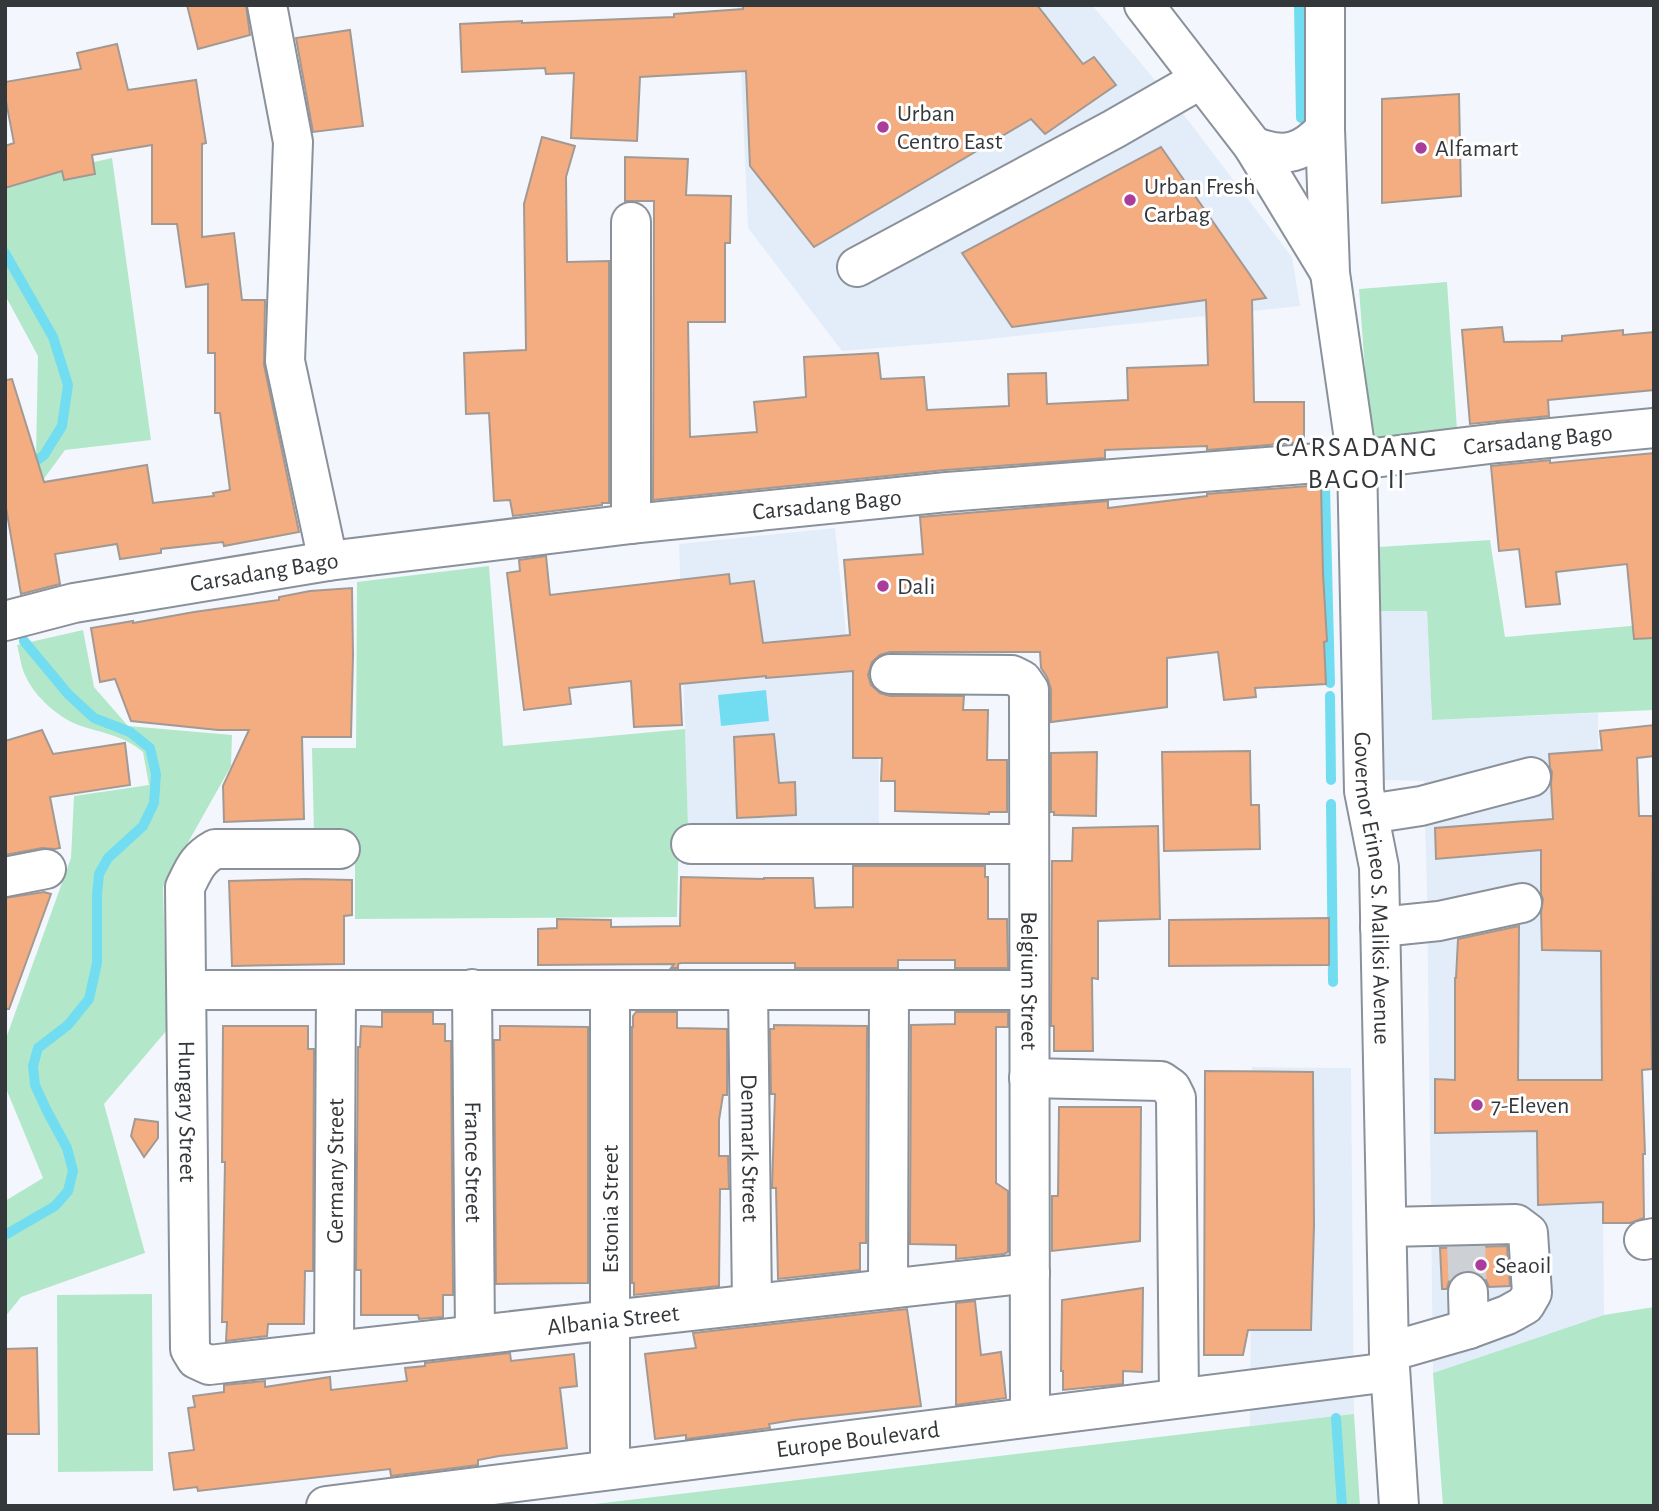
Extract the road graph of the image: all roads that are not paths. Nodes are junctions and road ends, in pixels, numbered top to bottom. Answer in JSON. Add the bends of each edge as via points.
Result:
{"nodes":[{"id":1,"x":267,"y":5,"type":"edge"},
{"id":2,"x":1144,"y":5,"type":"edge"},
{"id":3,"x":1325,"y":5,"type":"edge"},
{"id":4,"x":1201,"y":79,"type":"junction"},
{"id":5,"x":1325,"y":129,"type":"junction"},
{"id":6,"x":1254,"y":146,"type":"junction"},
{"id":7,"x":631,"y":222,"type":"dead end"},
{"id":8,"x":857,"y":267,"type":"dead end"},
{"id":9,"x":1330,"y":273,"type":"junction"},
{"id":10,"x":1654,"y":428,"type":"edge"},
{"id":11,"x":1357,"y":460,"type":"junction"},
{"id":12,"x":631,"y":524,"type":"junction"},
{"id":13,"x":328,"y":561,"type":"junction"},
{"id":14,"x":5,"y":621,"type":"edge"},
{"id":15,"x":890,"y":674,"type":"dead end"},
{"id":16,"x":1531,"y":777,"type":"dead end"},
{"id":17,"x":1369,"y":814,"type":"junction"},
{"id":18,"x":691,"y":844,"type":"dead end"},
{"id":19,"x":1028,"y":844,"type":"junction"},
{"id":20,"x":340,"y":849,"type":"dead end"},
{"id":21,"x":46,"y":869,"type":"dead end"},
{"id":22,"x":5,"y":877,"type":"edge"},
{"id":23,"x":1522,"y":903,"type":"dead end"},
{"id":24,"x":1380,"y":927,"type":"junction"},
{"id":25,"x":472,"y":989,"type":"junction"},
{"id":26,"x":187,"y":990,"type":"junction"},
{"id":27,"x":336,"y":990,"type":"junction"},
{"id":28,"x":610,"y":990,"type":"junction"},
{"id":29,"x":748,"y":990,"type":"junction"},
{"id":30,"x":889,"y":990,"type":"junction"},
{"id":31,"x":1029,"y":990,"type":"junction"},
{"id":32,"x":1029,"y":1079,"type":"junction"},
{"id":33,"x":1387,"y":1227,"type":"junction"},
{"id":34,"x":1030,"y":1273,"type":"junction"},
{"id":35,"x":888,"y":1289,"type":"junction"},
{"id":36,"x":752,"y":1304,"type":"junction"},
{"id":37,"x":610,"y":1320,"type":"junction"},
{"id":38,"x":475,"y":1335,"type":"junction"},
{"id":39,"x":334,"y":1351,"type":"junction"},
{"id":40,"x":196,"y":1359,"type":"joint"},
{"id":41,"x":1390,"y":1362,"type":"junction"},
{"id":42,"x":1179,"y":1398,"type":"junction"},
{"id":43,"x":1030,"y":1417,"type":"junction"},
{"id":44,"x":610,"y":1470,"type":"junction"},
{"id":45,"x":326,"y":1506,"type":"edge"},
{"id":46,"x":1398,"y":1506,"type":"edge"}],
"edges":[{"from":1,"to":13,"type":"street","via":[[293,142],[285,361]]},
{"from":2,"to":4,"type":"street","name":"Governor Erineo S. Maliksi Avenue"},
{"from":3,"to":5,"type":"street","name":"Governor Erineo S. Maliksi Avenue"},
{"from":4,"to":6,"type":"street","name":"Governor Erineo S. Maliksi Avenue"},
{"from":4,"to":8,"type":"street"},
{"from":5,"to":6,"type":"street","via":[[1313,142],[1293,152],[1278,154]]},
{"from":5,"to":9,"type":"street","name":"Governor Erineo S. Maliksi Avenue"},
{"from":6,"to":9,"type":"street","name":"Governor Erineo S. Maliksi Avenue"},
{"from":7,"to":12,"type":"street"},
{"from":9,"to":11,"type":"street","name":"Governor Erineo S. Maliksi Avenue"},
{"from":10,"to":11,"type":"street","name":"Carsadang Bago"},
{"from":11,"to":12,"type":"street","name":"Carsadang Bago","via":[[947,492]]},
{"from":11,"to":17,"type":"street","name":"Governor Erineo S. Maliksi Avenue","via":[[1364,791]]},
{"from":12,"to":13,"type":"street","name":"Carsadang Bago"},
{"from":13,"to":14,"type":"street","name":"Carsadang Bago","via":[[74,603]]},
{"from":15,"to":19,"type":"street","name":"Belgium Street","via":[[1012,675],[1022,680],[1029,690]]},
{"from":16,"to":17,"type":"street","via":[[1422,806]]},
{"from":17,"to":24,"type":"street","name":"Governor Erineo S. Maliksi Avenue","via":[[1379,867]]},
{"from":18,"to":19,"type":"street"},
{"from":19,"to":31,"type":"street","name":"Belgium Street"},
{"from":20,"to":26,"type":"street","name":"Hungary Street","via":[[215,849],[205,855],[185,887]]},
{"from":21,"to":22,"type":"street"},
{"from":23,"to":24,"type":"street","via":[[1439,921]]},
{"from":24,"to":33,"type":"street","name":"Governor Erineo S. Maliksi Avenue"},
{"from":25,"to":27,"type":"street"},
{"from":25,"to":28,"type":"street"},
{"from":25,"to":38,"type":"street","name":"France Street"},
{"from":26,"to":27,"type":"street"},
{"from":26,"to":40,"type":"street","name":"Hungary Street","via":[[190,1349]]},
{"from":27,"to":39,"type":"street","name":"Germany Street"},
{"from":28,"to":29,"type":"street"},
{"from":28,"to":37,"type":"street","name":"Estonia Street"},
{"from":29,"to":30,"type":"street"},
{"from":29,"to":36,"type":"street","name":"Denmark Street"},
{"from":30,"to":31,"type":"street"},
{"from":30,"to":35,"type":"street"},
{"from":31,"to":32,"type":"street","name":"Belgium Street"},
{"from":32,"to":34,"type":"street","name":"Belgium Street"},
{"from":32,"to":42,"type":"street","via":[[1161,1081],[1176,1098]]},
{"from":33,"to":41,"type":"street","name":"Governor Erineo S. Maliksi Avenue"},
{"from":33,"to":41,"type":"street","name":"Europe Boulevard","via":[[1465,1233],[1516,1224],[1528,1233],[1532,1293],[1525,1306],[1507,1315],[1468,1310]]},
{"from":34,"to":35,"type":"street","name":"Albania Street"},
{"from":34,"to":43,"type":"street","name":"Belgium Street"},
{"from":35,"to":36,"type":"street","name":"Albania Street"},
{"from":36,"to":37,"type":"street","name":"Albania Street"},
{"from":37,"to":38,"type":"street","name":"Albania Street"},
{"from":37,"to":44,"type":"street","name":"Estonia Street"},
{"from":38,"to":39,"type":"street","name":"Albania Street"},
{"from":39,"to":40,"type":"street","name":"Albania Street","via":[[209,1365]]},
{"from":41,"to":42,"type":"street","name":"Europe Boulevard"},
{"from":41,"to":46,"type":"street","name":"Governor Erineo S. Maliksi Avenue"},
{"from":42,"to":43,"type":"street","name":"Europe Boulevard"},
{"from":43,"to":44,"type":"street","name":"Europe Boulevard"},
{"from":44,"to":45,"type":"street","name":"Europe Boulevard"}]}
